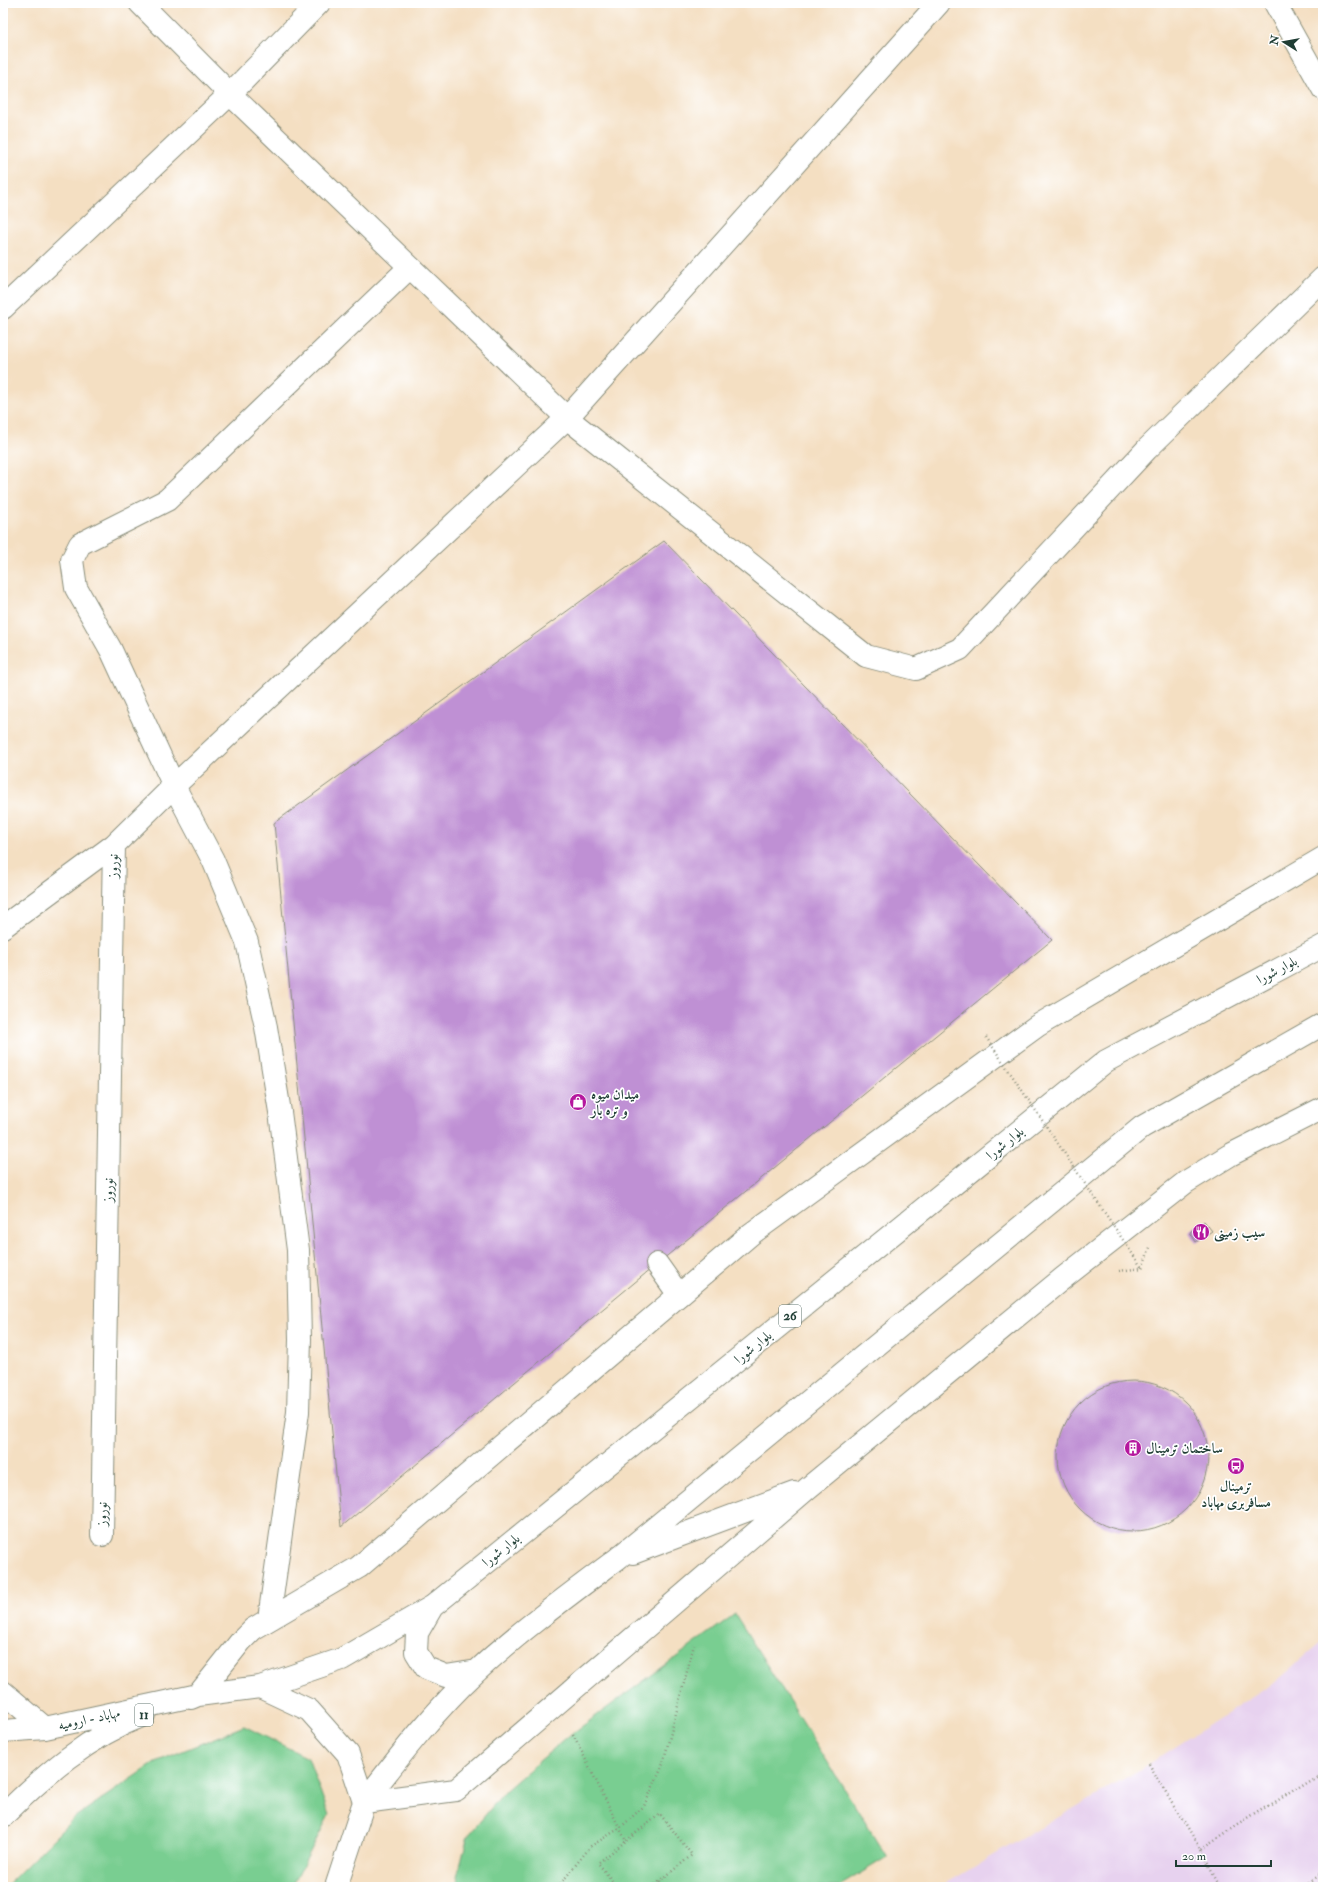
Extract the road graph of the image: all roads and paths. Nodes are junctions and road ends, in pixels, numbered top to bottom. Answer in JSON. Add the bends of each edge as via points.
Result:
{"nodes":[{"id":1,"x":140,"y":3,"type":"edge"},
{"id":2,"x":319,"y":3,"type":"edge"},
{"id":3,"x":939,"y":3,"type":"edge"},
{"id":4,"x":1275,"y":3,"type":"edge"},
{"id":5,"x":1323,"y":90,"type":"edge"},
{"id":6,"x":230,"y":94,"type":"junction"},
{"id":7,"x":410,"y":267,"type":"junction"},
{"id":8,"x":1323,"y":278,"type":"edge"},
{"id":9,"x":3,"y":308,"type":"edge"},
{"id":10,"x":566,"y":418,"type":"junction"},
{"id":11,"x":174,"y":786,"type":"junction"},
{"id":12,"x":114,"y":845,"type":"junction"},
{"id":13,"x":1323,"y":858,"type":"edge"},
{"id":14,"x":3,"y":927,"type":"edge"},
{"id":15,"x":1323,"y":946,"type":"edge"},
{"id":16,"x":1323,"y":1024,"type":"edge"},
{"id":17,"x":986,"y":1037,"type":"dead end"},
{"id":18,"x":1323,"y":1108,"type":"edge"},
{"id":19,"x":657,"y":1264,"type":"dead end"},
{"id":20,"x":1142,"y":1268,"type":"dead end"},
{"id":21,"x":679,"y":1295,"type":"junction"},
{"id":22,"x":808,"y":1488,"type":"junction"},
{"id":23,"x":102,"y":1535,"type":"dead end"},
{"id":24,"x":617,"y":1559,"type":"junction"},
{"id":25,"x":433,"y":1606,"type":"junction"},
{"id":26,"x":269,"y":1619,"type":"junction"},
{"id":27,"x":694,"y":1645,"type":"dead end"},
{"id":28,"x":477,"y":1671,"type":"junction"},
{"id":29,"x":260,"y":1687,"type":"junction"},
{"id":30,"x":3,"y":1692,"type":"edge"},
{"id":31,"x":198,"y":1695,"type":"junction"},
{"id":32,"x":45,"y":1728,"type":"junction"},
{"id":33,"x":3,"y":1730,"type":"edge"},
{"id":34,"x":573,"y":1734,"type":"dead end"},
{"id":35,"x":1149,"y":1764,"type":"dead end"},
{"id":36,"x":1323,"y":1772,"type":"edge"},
{"id":37,"x":364,"y":1802,"type":"junction"},
{"id":38,"x":3,"y":1816,"type":"edge"},
{"id":39,"x":620,"y":1828,"type":"junction"},
{"id":40,"x":626,"y":1841,"type":"junction"},
{"id":41,"x":1200,"y":1849,"type":"junction"},
{"id":42,"x":1323,"y":1873,"type":"edge"},
{"id":43,"x":660,"y":1881,"type":"junction"},
{"id":44,"x":336,"y":1887,"type":"edge"},
{"id":45,"x":558,"y":1887,"type":"edge"},
{"id":46,"x":617,"y":1887,"type":"edge"},
{"id":47,"x":652,"y":1887,"type":"edge"},
{"id":48,"x":664,"y":1887,"type":"edge"},
{"id":49,"x":1220,"y":1887,"type":"edge"},
{"id":50,"x":1302,"y":1887,"type":"edge"}],
"edges":[{"from":1,"to":6,"type":"main road"},
{"from":2,"to":6,"type":"main road"},
{"from":3,"to":10,"type":"main road"},
{"from":4,"to":5,"type":"main road"},
{"from":6,"to":7,"type":"main road"},
{"from":6,"to":9,"type":"main road"},
{"from":7,"to":10,"type":"main road"},
{"from":7,"to":11,"type":"main road","via":[[167,500],[80,544],[72,560],[76,588],[111,650]]},
{"from":8,"to":10,"type":"main road","via":[[1147,449],[960,649],[916,669],[866,656]]},
{"from":10,"to":11,"type":"main road"},
{"from":11,"to":12,"type":"main road"},
{"from":11,"to":26,"type":"main road","via":[[214,860],[247,942],[266,1027],[298,1250],[298,1412]]},
{"from":12,"to":14,"type":"main road"},
{"from":12,"to":23,"type":"main road","name":"نوروز"},
{"from":13,"to":21,"type":"main road","via":[[1037,1026],[751,1234]]},
{"from":15,"to":25,"type":"main road","name":"بلوار شورا","number":"26","via":[[1106,1061]]},
{"from":16,"to":24,"type":"main road","via":[[1142,1127]]},
{"from":17,"to":20,"type":"path","bridge":true},
{"from":18,"to":22,"type":"main road","via":[[1230,1155],[1186,1182],[1062,1279]]},
{"from":19,"to":21,"type":"main road"},
{"from":21,"to":26,"type":"main road","via":[[359,1567]]},
{"from":22,"to":24,"type":"main road"},
{"from":22,"to":37,"type":"main road","via":[[456,1790]]},
{"from":24,"to":28,"type":"main road","via":[[558,1602]]},
{"from":25,"to":28,"type":"main road","via":[[417,1632],[416,1652],[426,1668],[446,1676]]},
{"from":25,"to":29,"type":"main road","name":"بلوار شورا","number":"26","via":[[342,1659]]},
{"from":26,"to":31,"type":"main road","via":[[241,1641]]},
{"from":27,"to":39,"type":"path","via":[[662,1767],[644,1806]]},
{"from":28,"to":37,"type":"main road","via":[[414,1738]]},
{"from":29,"to":31,"type":"main road","number":"11"},
{"from":29,"to":37,"type":"main road","via":[[310,1710],[348,1754]]},
{"from":30,"to":32,"type":"main road"},
{"from":31,"to":32,"type":"main road","name":"مهاباد - ارومیه","number":"11"},
{"from":31,"to":38,"type":"main road","number":"11","via":[[130,1721],[66,1758]]},
{"from":32,"to":33,"type":"main road","name":"مهاباد - ارومیه","number":"11"},
{"from":34,"to":39,"type":"path"},
{"from":35,"to":41,"type":"path"},
{"from":36,"to":41,"type":"path"},
{"from":37,"to":44,"type":"main road"},
{"from":39,"to":40,"type":"path"},
{"from":39,"to":45,"type":"path","via":[[591,1846]]},
{"from":40,"to":43,"type":"path","via":[[660,1814],[692,1855]]},
{"from":40,"to":46,"type":"path","via":[[598,1863]]},
{"from":41,"to":49,"type":"path"},
{"from":42,"to":50,"type":"path"},
{"from":43,"to":47,"type":"path"},
{"from":43,"to":48,"type":"path"}]}
